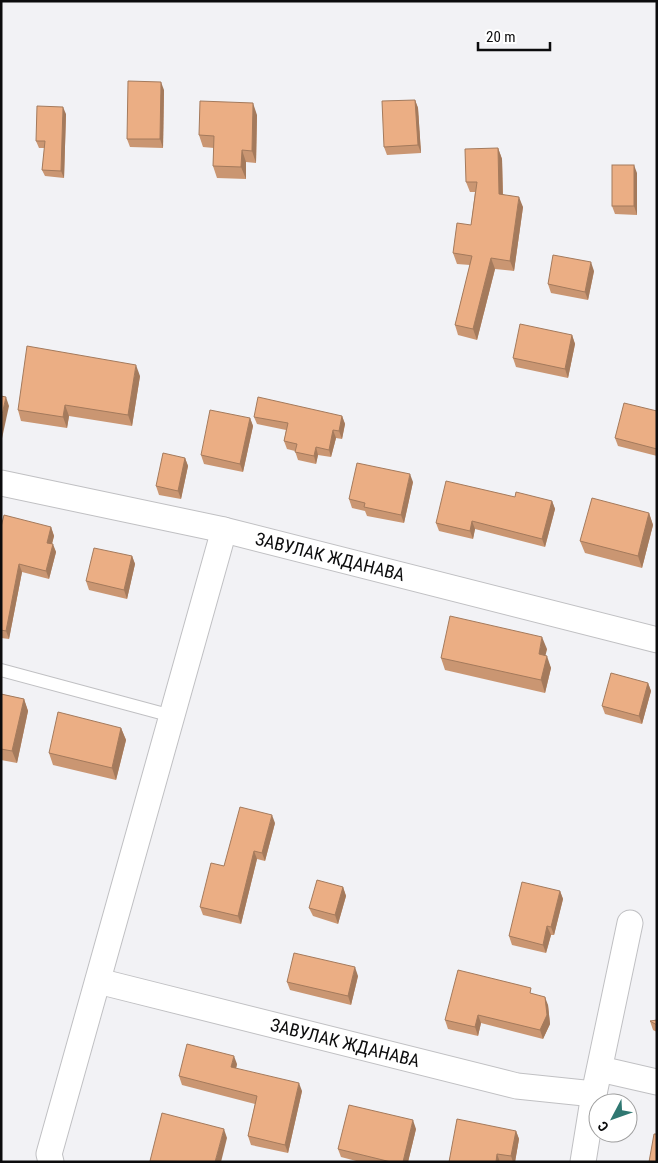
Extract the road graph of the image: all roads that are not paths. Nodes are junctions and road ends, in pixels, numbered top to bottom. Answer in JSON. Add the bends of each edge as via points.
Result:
{"nodes":[{"id":1,"x":1,"y":483,"type":"edge"},
{"id":2,"x":224,"y":530,"type":"junction"},
{"id":3,"x":657,"y":640,"type":"edge"},
{"id":4,"x":1,"y":670,"type":"edge"},
{"id":5,"x":172,"y":716,"type":"junction"},
{"id":6,"x":630,"y":924,"type":"dead end"},
{"id":7,"x":98,"y":981,"type":"junction"},
{"id":8,"x":600,"y":1069,"type":"junction"},
{"id":9,"x":657,"y":1082,"type":"edge"},
{"id":10,"x":588,"y":1093,"type":"edge"},
{"id":11,"x":594,"y":1093,"type":"edge"},
{"id":12,"x":588,"y":1131,"type":"edge"},
{"id":13,"x":50,"y":1158,"type":"edge"},
{"id":14,"x":583,"y":1162,"type":"edge"}],
"edges":[{"from":1,"to":2,"type":"street","name":"ЗАВУЛАК ЖДАНАВА"},
{"from":2,"to":3,"type":"street","name":"ЗАВУЛАК ЖДАНАВА"},
{"from":2,"to":5,"type":"street"},
{"from":4,"to":5,"type":"lane"},
{"from":5,"to":7,"type":"street"},
{"from":6,"to":8,"type":"street"},
{"from":7,"to":10,"type":"street","name":"ЗАВУЛАК ЖДАНАВА","via":[[517,1086]]},
{"from":7,"to":13,"type":"street"},
{"from":8,"to":9,"type":"street"},
{"from":8,"to":11,"type":"street"},
{"from":12,"to":14,"type":"street"}]}
